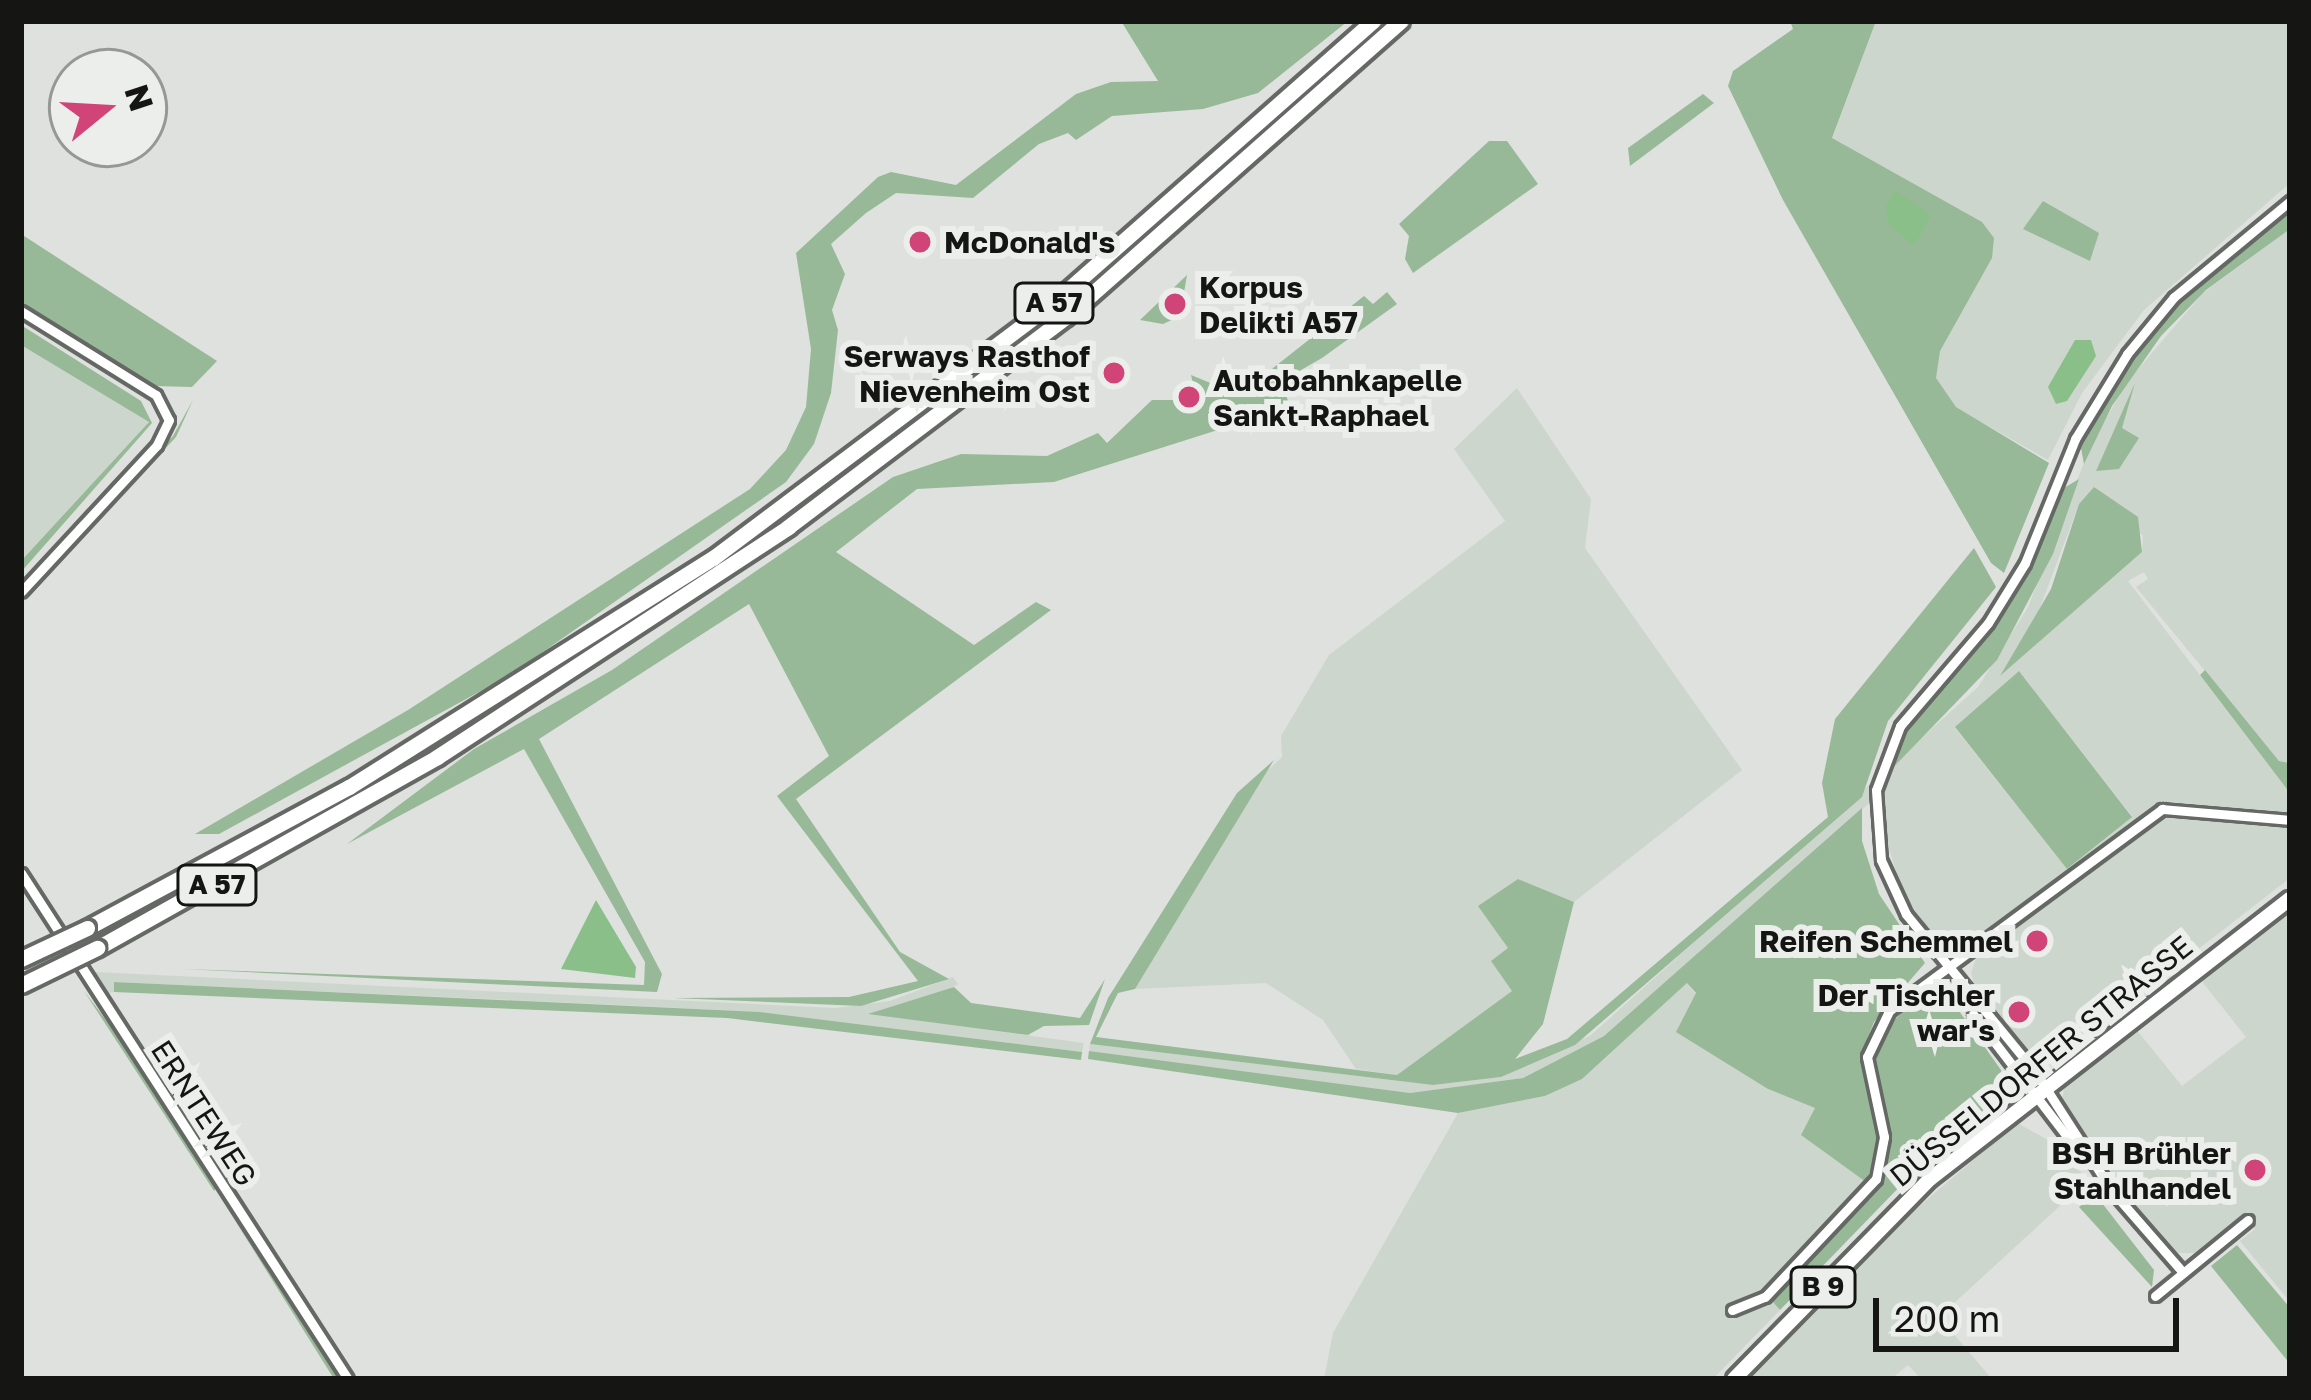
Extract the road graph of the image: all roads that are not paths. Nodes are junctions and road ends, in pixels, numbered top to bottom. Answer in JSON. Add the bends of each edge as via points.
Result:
{"nodes":[{"id":1,"x":1373,"y":21,"type":"edge"},
{"id":2,"x":1401,"y":21,"type":"edge"},
{"id":3,"x":2290,"y":201,"type":"edge"},
{"id":4,"x":21,"y":311,"type":"edge"},
{"id":5,"x":21,"y":592,"type":"edge"},
{"id":6,"x":2290,"y":820,"type":"edge"},
{"id":7,"x":21,"y":873,"type":"edge"},
{"id":8,"x":2290,"y":898,"type":"edge"},
{"id":9,"x":21,"y":959,"type":"edge"},
{"id":10,"x":1945,"y":968,"type":"junction"},
{"id":11,"x":21,"y":985,"type":"edge"},
{"id":12,"x":2038,"y":1092,"type":"junction"},
{"id":13,"x":2248,"y":1220,"type":"dead end"},
{"id":14,"x":2180,"y":1269,"type":"junction"},
{"id":15,"x":2155,"y":1296,"type":"dead end"},
{"id":16,"x":1732,"y":1310,"type":"dead end"},
{"id":17,"x":348,"y":1379,"type":"edge"},
{"id":18,"x":1734,"y":1379,"type":"edge"}],
"edges":[{"from":1,"to":9,"type":"highway","number":"A 57","bridge":true,"via":[[1053,303],[713,558],[388,764]]},
{"from":2,"to":11,"type":"highway","number":"A 57","bridge":true,"via":[[1066,316],[788,527],[465,740]]},
{"from":3,"to":10,"type":"street","via":[[2187,285],[2127,354],[2075,440],[2011,587],[1889,747],[1875,803],[1881,860],[1895,896]]},
{"from":4,"to":5,"type":"street","via":[[156,395],[168,411],[157,445]]},
{"from":6,"to":10,"type":"street","via":[[2162,809]]},
{"from":7,"to":17,"type":"street","name":"ERNTEWEG"},
{"from":8,"to":12,"type":"main road","name":"DÜSSELDORFER STRASSE","number":"B 9"},
{"from":10,"to":12,"type":"street"},
{"from":10,"to":16,"type":"street","via":[[1889,1012],[1870,1044],[1868,1072],[1884,1137],[1876,1179],[1765,1297]]},
{"from":12,"to":14,"type":"street"},
{"from":12,"to":18,"type":"main road","name":"DÜSSELDORFER STRASSE","number":"B 9","via":[[1891,1216]]},
{"from":13,"to":14,"type":"street"},
{"from":14,"to":15,"type":"street"}]}
